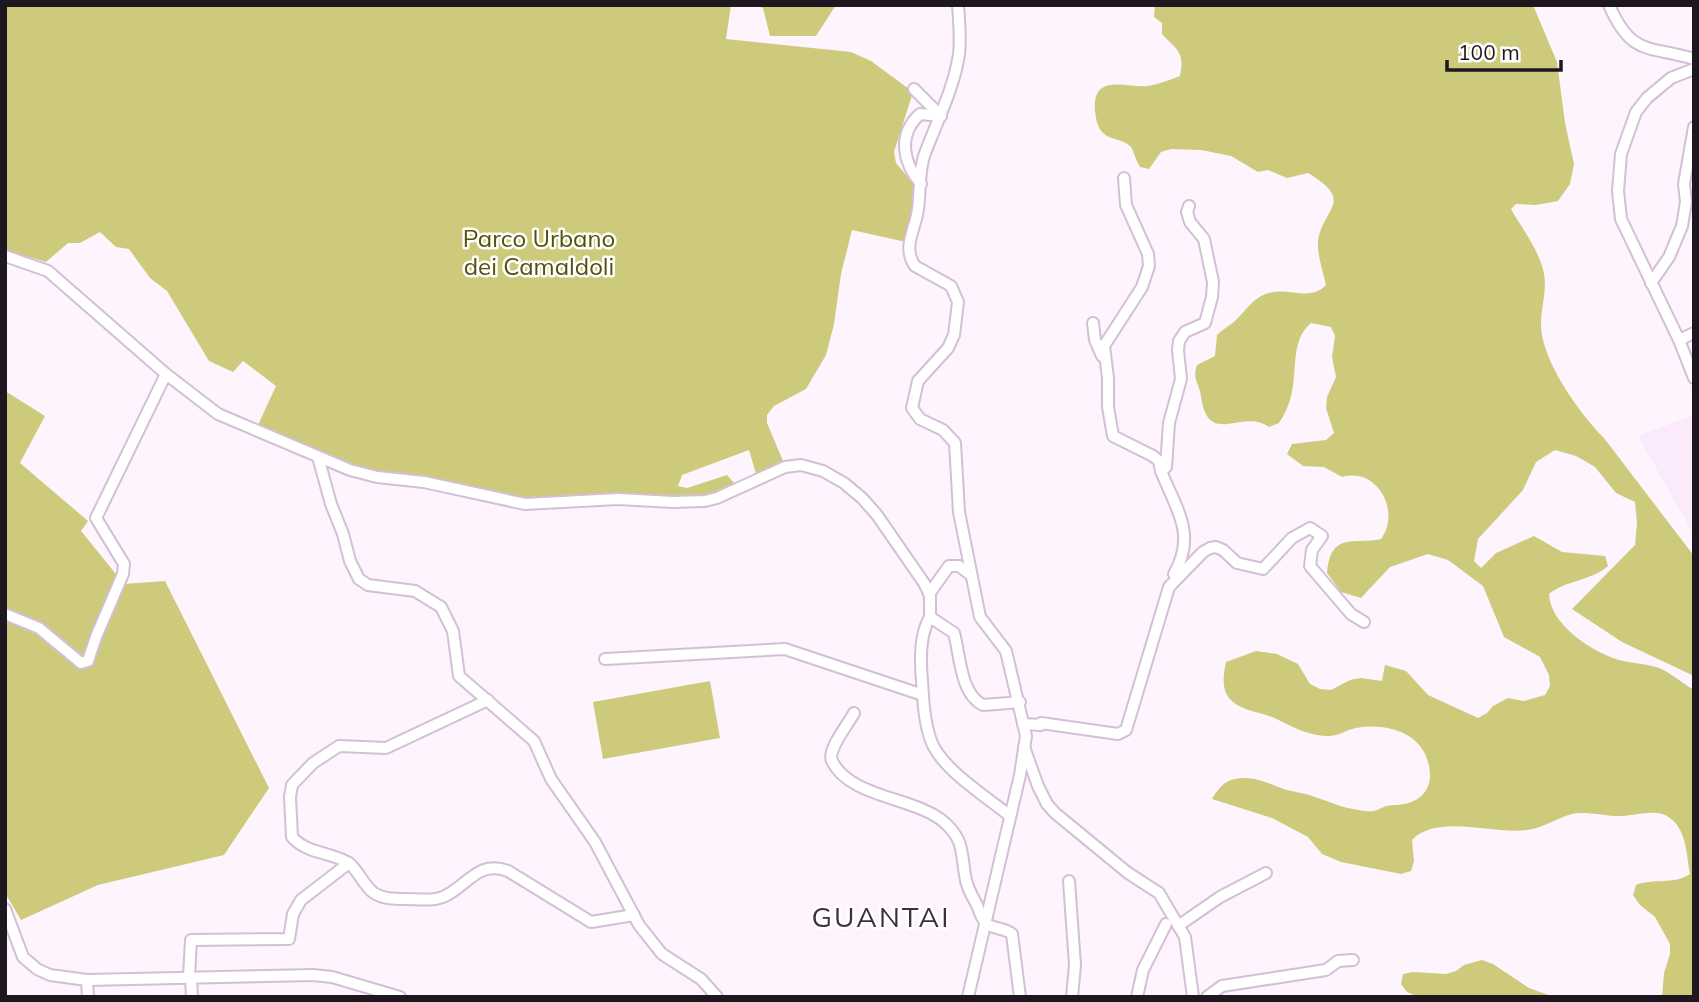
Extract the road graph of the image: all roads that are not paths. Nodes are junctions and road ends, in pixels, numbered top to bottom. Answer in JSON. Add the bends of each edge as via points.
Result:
{"nodes":[{"id":1,"x":958,"y":5,"type":"edge"},
{"id":2,"x":1609,"y":5,"type":"edge"},
{"id":3,"x":1693,"y":62,"type":"edge"},
{"id":4,"x":914,"y":89,"type":"dead end"},
{"id":5,"x":941,"y":116,"type":"junction"},
{"id":6,"x":1694,"y":127,"type":"edge"},
{"id":7,"x":1124,"y":178,"type":"dead end"},
{"id":8,"x":921,"y":184,"type":"junction"},
{"id":9,"x":1189,"y":206,"type":"dead end"},
{"id":10,"x":5,"y":256,"type":"edge"},
{"id":11,"x":1651,"y":283,"type":"junction"},
{"id":12,"x":1093,"y":323,"type":"dead end"},
{"id":13,"x":1694,"y":333,"type":"edge"},
{"id":14,"x":1679,"y":340,"type":"junction"},
{"id":15,"x":1105,"y":362,"type":"junction"},
{"id":16,"x":166,"y":373,"type":"junction"},
{"id":17,"x":1694,"y":378,"type":"edge"},
{"id":18,"x":318,"y":457,"type":"junction"},
{"id":19,"x":1161,"y":471,"type":"junction"},
{"id":20,"x":971,"y":575,"type":"junction"},
{"id":21,"x":1169,"y":587,"type":"junction"},
{"id":22,"x":929,"y":594,"type":"junction"},
{"id":23,"x":5,"y":614,"type":"edge"},
{"id":24,"x":930,"y":617,"type":"junction"},
{"id":25,"x":1364,"y":622,"type":"dead end"},
{"id":26,"x":605,"y":659,"type":"dead end"},
{"id":27,"x":923,"y":695,"type":"junction"},
{"id":28,"x":488,"y":700,"type":"junction"},
{"id":29,"x":1020,"y":702,"type":"junction"},
{"id":30,"x":854,"y":713,"type":"dead end"},
{"id":31,"x":1023,"y":724,"type":"junction"},
{"id":32,"x":1025,"y":751,"type":"junction"},
{"id":33,"x":1010,"y":816,"type":"junction"},
{"id":34,"x":349,"y":863,"type":"junction"},
{"id":35,"x":1266,"y":873,"type":"dead end"},
{"id":36,"x":1069,"y":881,"type":"dead end"},
{"id":37,"x":5,"y":909,"type":"edge"},
{"id":38,"x":634,"y":915,"type":"junction"},
{"id":39,"x":986,"y":923,"type":"junction"},
{"id":40,"x":1166,"y":924,"type":"dead end"},
{"id":41,"x":1178,"y":926,"type":"junction"},
{"id":42,"x":1353,"y":960,"type":"dead end"},
{"id":43,"x":190,"y":977,"type":"junction"},
{"id":44,"x":87,"y":980,"type":"junction"},
{"id":45,"x":88,"y":997,"type":"edge"},
{"id":46,"x":192,"y":997,"type":"edge"},
{"id":47,"x":400,"y":997,"type":"edge"},
{"id":48,"x":717,"y":997,"type":"edge"},
{"id":49,"x":968,"y":997,"type":"edge"},
{"id":50,"x":1020,"y":997,"type":"edge"},
{"id":51,"x":1072,"y":997,"type":"edge"},
{"id":52,"x":1137,"y":997,"type":"edge"},
{"id":53,"x":1193,"y":997,"type":"edge"},
{"id":54,"x":1207,"y":997,"type":"edge"}],
"edges":[{"from":1,"to":5,"type":"street","via":[[959,53]]},
{"from":2,"to":3,"type":"street","via":[[1627,38]]},
{"from":3,"to":11,"type":"street","via":[[1636,112],[1621,154],[1621,219]]},
{"from":4,"to":5,"type":"street"},
{"from":5,"to":8,"type":"street","via":[[924,157]]},
{"from":5,"to":8,"type":"street","via":[[920,114],[908,129],[907,163]]},
{"from":6,"to":11,"type":"street","via":[[1682,226]]},
{"from":7,"to":15,"type":"street","via":[[1126,205],[1149,266],[1142,287],[1104,346]]},
{"from":8,"to":20,"type":"street","via":[[909,252],[915,266],[951,286],[958,302],[954,335],[918,381],[912,408],[955,443],[959,512]]},
{"from":9,"to":19,"type":"street","via":[[1190,222],[1203,239],[1212,297],[1205,323],[1185,332],[1179,341],[1181,379],[1169,423],[1166,467]]},
{"from":10,"to":16,"type":"street","via":[[48,271]]},
{"from":11,"to":14,"type":"street"},
{"from":12,"to":15,"type":"street"},
{"from":13,"to":14,"type":"street"},
{"from":14,"to":17,"type":"street"},
{"from":15,"to":19,"type":"street","via":[[1114,436],[1153,456]]},
{"from":16,"to":18,"type":"street","via":[[218,414]]},
{"from":16,"to":23,"type":"street","via":[[96,518],[124,564],[88,661],[81,663],[39,628]]},
{"from":18,"to":22,"type":"street","via":[[363,474],[524,504],[705,501],[785,467],[801,466],[834,477],[862,498]]},
{"from":18,"to":28,"type":"street","via":[[359,579],[368,585],[415,592],[441,607],[453,631],[459,676]]},
{"from":19,"to":21,"type":"street","via":[[1186,536]]},
{"from":20,"to":22,"type":"street","via":[[959,566],[949,566]]},
{"from":20,"to":29,"type":"street","via":[[980,617],[1006,651]]},
{"from":21,"to":25,"type":"street","via":[[1210,548],[1223,550],[1237,563],[1263,569],[1292,538],[1310,527],[1322,536],[1312,550],[1310,566],[1351,614]]},
{"from":21,"to":31,"type":"street","via":[[1126,730],[1118,734]]},
{"from":22,"to":24,"type":"street"},
{"from":24,"to":27,"type":"street","via":[[920,663]]},
{"from":24,"to":29,"type":"street","via":[[954,633],[962,674],[978,703]]},
{"from":26,"to":27,"type":"street","via":[[785,649]]},
{"from":27,"to":33,"type":"street","via":[[930,740],[943,760]]},
{"from":28,"to":34,"type":"street","via":[[386,748],[339,746],[313,763],[292,785],[292,837],[298,844]]},
{"from":28,"to":38,"type":"street","via":[[534,741],[551,779],[595,842]]},
{"from":29,"to":31,"type":"street"},
{"from":30,"to":39,"type":"street","via":[[832,748],[832,761],[855,783],[918,808],[949,827],[962,846],[968,886]]},
{"from":31,"to":32,"type":"street"},
{"from":32,"to":33,"type":"street"},
{"from":32,"to":41,"type":"street","via":[[1047,804],[1118,865],[1159,893]]},
{"from":33,"to":39,"type":"street"},
{"from":34,"to":38,"type":"street","via":[[368,887],[384,898],[435,900],[480,870],[494,867],[591,922]]},
{"from":34,"to":43,"type":"street","via":[[301,900],[293,914],[289,939],[191,940]]},
{"from":35,"to":41,"type":"street"},
{"from":36,"to":51,"type":"street","via":[[1075,965]]},
{"from":37,"to":44,"type":"street","via":[[23,957],[50,975]]},
{"from":38,"to":48,"type":"street","via":[[662,954],[701,979]]},
{"from":39,"to":49,"type":"street"},
{"from":39,"to":50,"type":"street","via":[[1012,934]]},
{"from":40,"to":52,"type":"street","via":[[1143,970]]},
{"from":41,"to":53,"type":"street","via":[[1185,937]]},
{"from":42,"to":54,"type":"street","via":[[1338,961],[1326,970],[1222,986]]},
{"from":43,"to":44,"type":"street"},
{"from":43,"to":46,"type":"street"},
{"from":43,"to":47,"type":"street","via":[[332,977]]},
{"from":44,"to":45,"type":"street"}]}
